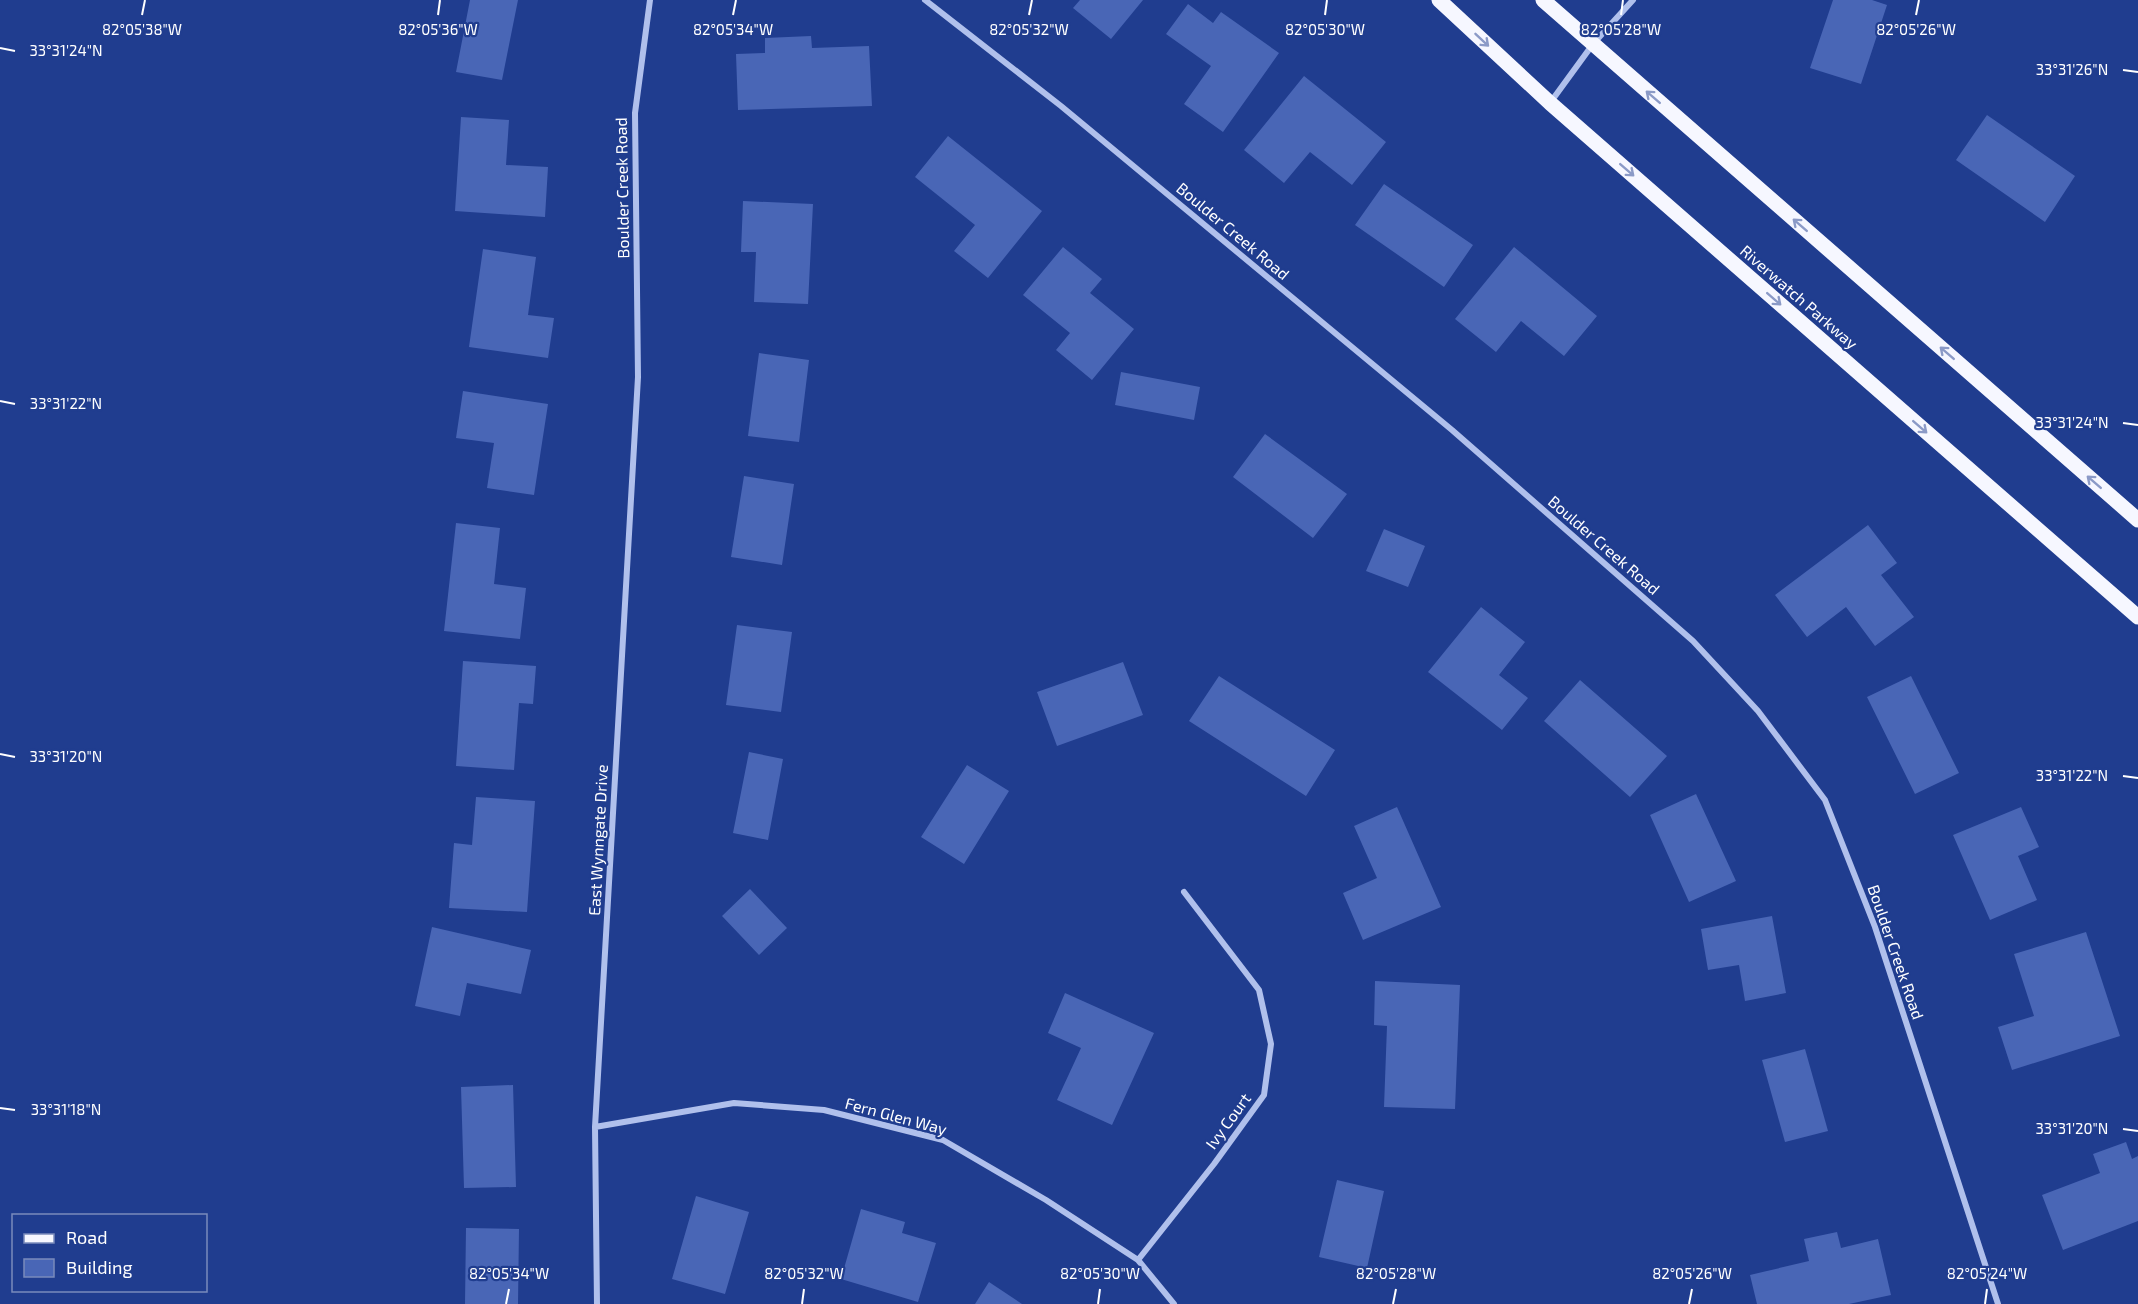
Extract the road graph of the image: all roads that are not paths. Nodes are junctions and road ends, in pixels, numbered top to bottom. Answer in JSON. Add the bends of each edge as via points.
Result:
{"nodes":[{"id":1,"x":650,"y":0,"type":"edge"},
{"id":2,"x":925,"y":0,"type":"edge"},
{"id":3,"x":1439,"y":0,"type":"edge"},
{"id":4,"x":1543,"y":0,"type":"edge"},
{"id":5,"x":1633,"y":0,"type":"edge"},
{"id":6,"x":1593,"y":44,"type":"junction"},
{"id":7,"x":1550,"y":103,"type":"junction"},
{"id":8,"x":639,"y":377,"type":"joint"},
{"id":9,"x":2138,"y":520,"type":"edge"},
{"id":10,"x":2138,"y":617,"type":"edge"},
{"id":11,"x":1184,"y":892,"type":"dead end"},
{"id":12,"x":595,"y":1127,"type":"junction"},
{"id":13,"x":1138,"y":1260,"type":"junction"},
{"id":14,"x":597,"y":1304,"type":"edge"},
{"id":15,"x":1174,"y":1304,"type":"edge"},
{"id":16,"x":1998,"y":1304,"type":"edge"}],
"edges":[{"from":1,"to":8,"type":"street","name":"Boulder Creek Road","via":[[634,113]]},
{"from":2,"to":16,"type":"street","name":"Boulder Creek Road","via":[[1061,106],[1452,430],[1693,641],[1758,711],[1825,800],[1875,927]]},
{"from":3,"to":7,"type":"main road","name":"Riverwatch Parkway","one_way":true},
{"from":4,"to":6,"type":"main road"},
{"from":5,"to":6,"type":"street"},
{"from":6,"to":7,"type":"street"},
{"from":9,"to":6,"type":"main road","one_way":true},
{"from":7,"to":10,"type":"main road","name":"Riverwatch Parkway","one_way":true},
{"from":8,"to":12,"type":"street","name":"East Wynngate Drive"},
{"from":11,"to":13,"type":"street","name":"Ivy Court","via":[[1259,990],[1271,1044],[1264,1095]]},
{"from":12,"to":13,"type":"street","name":"Fern Glen Way","via":[[734,1103],[824,1110],[943,1140]]},
{"from":12,"to":14,"type":"street","name":"East Wynngate Drive"},
{"from":13,"to":15,"type":"street","name":"Fern Glen Way"}]}
